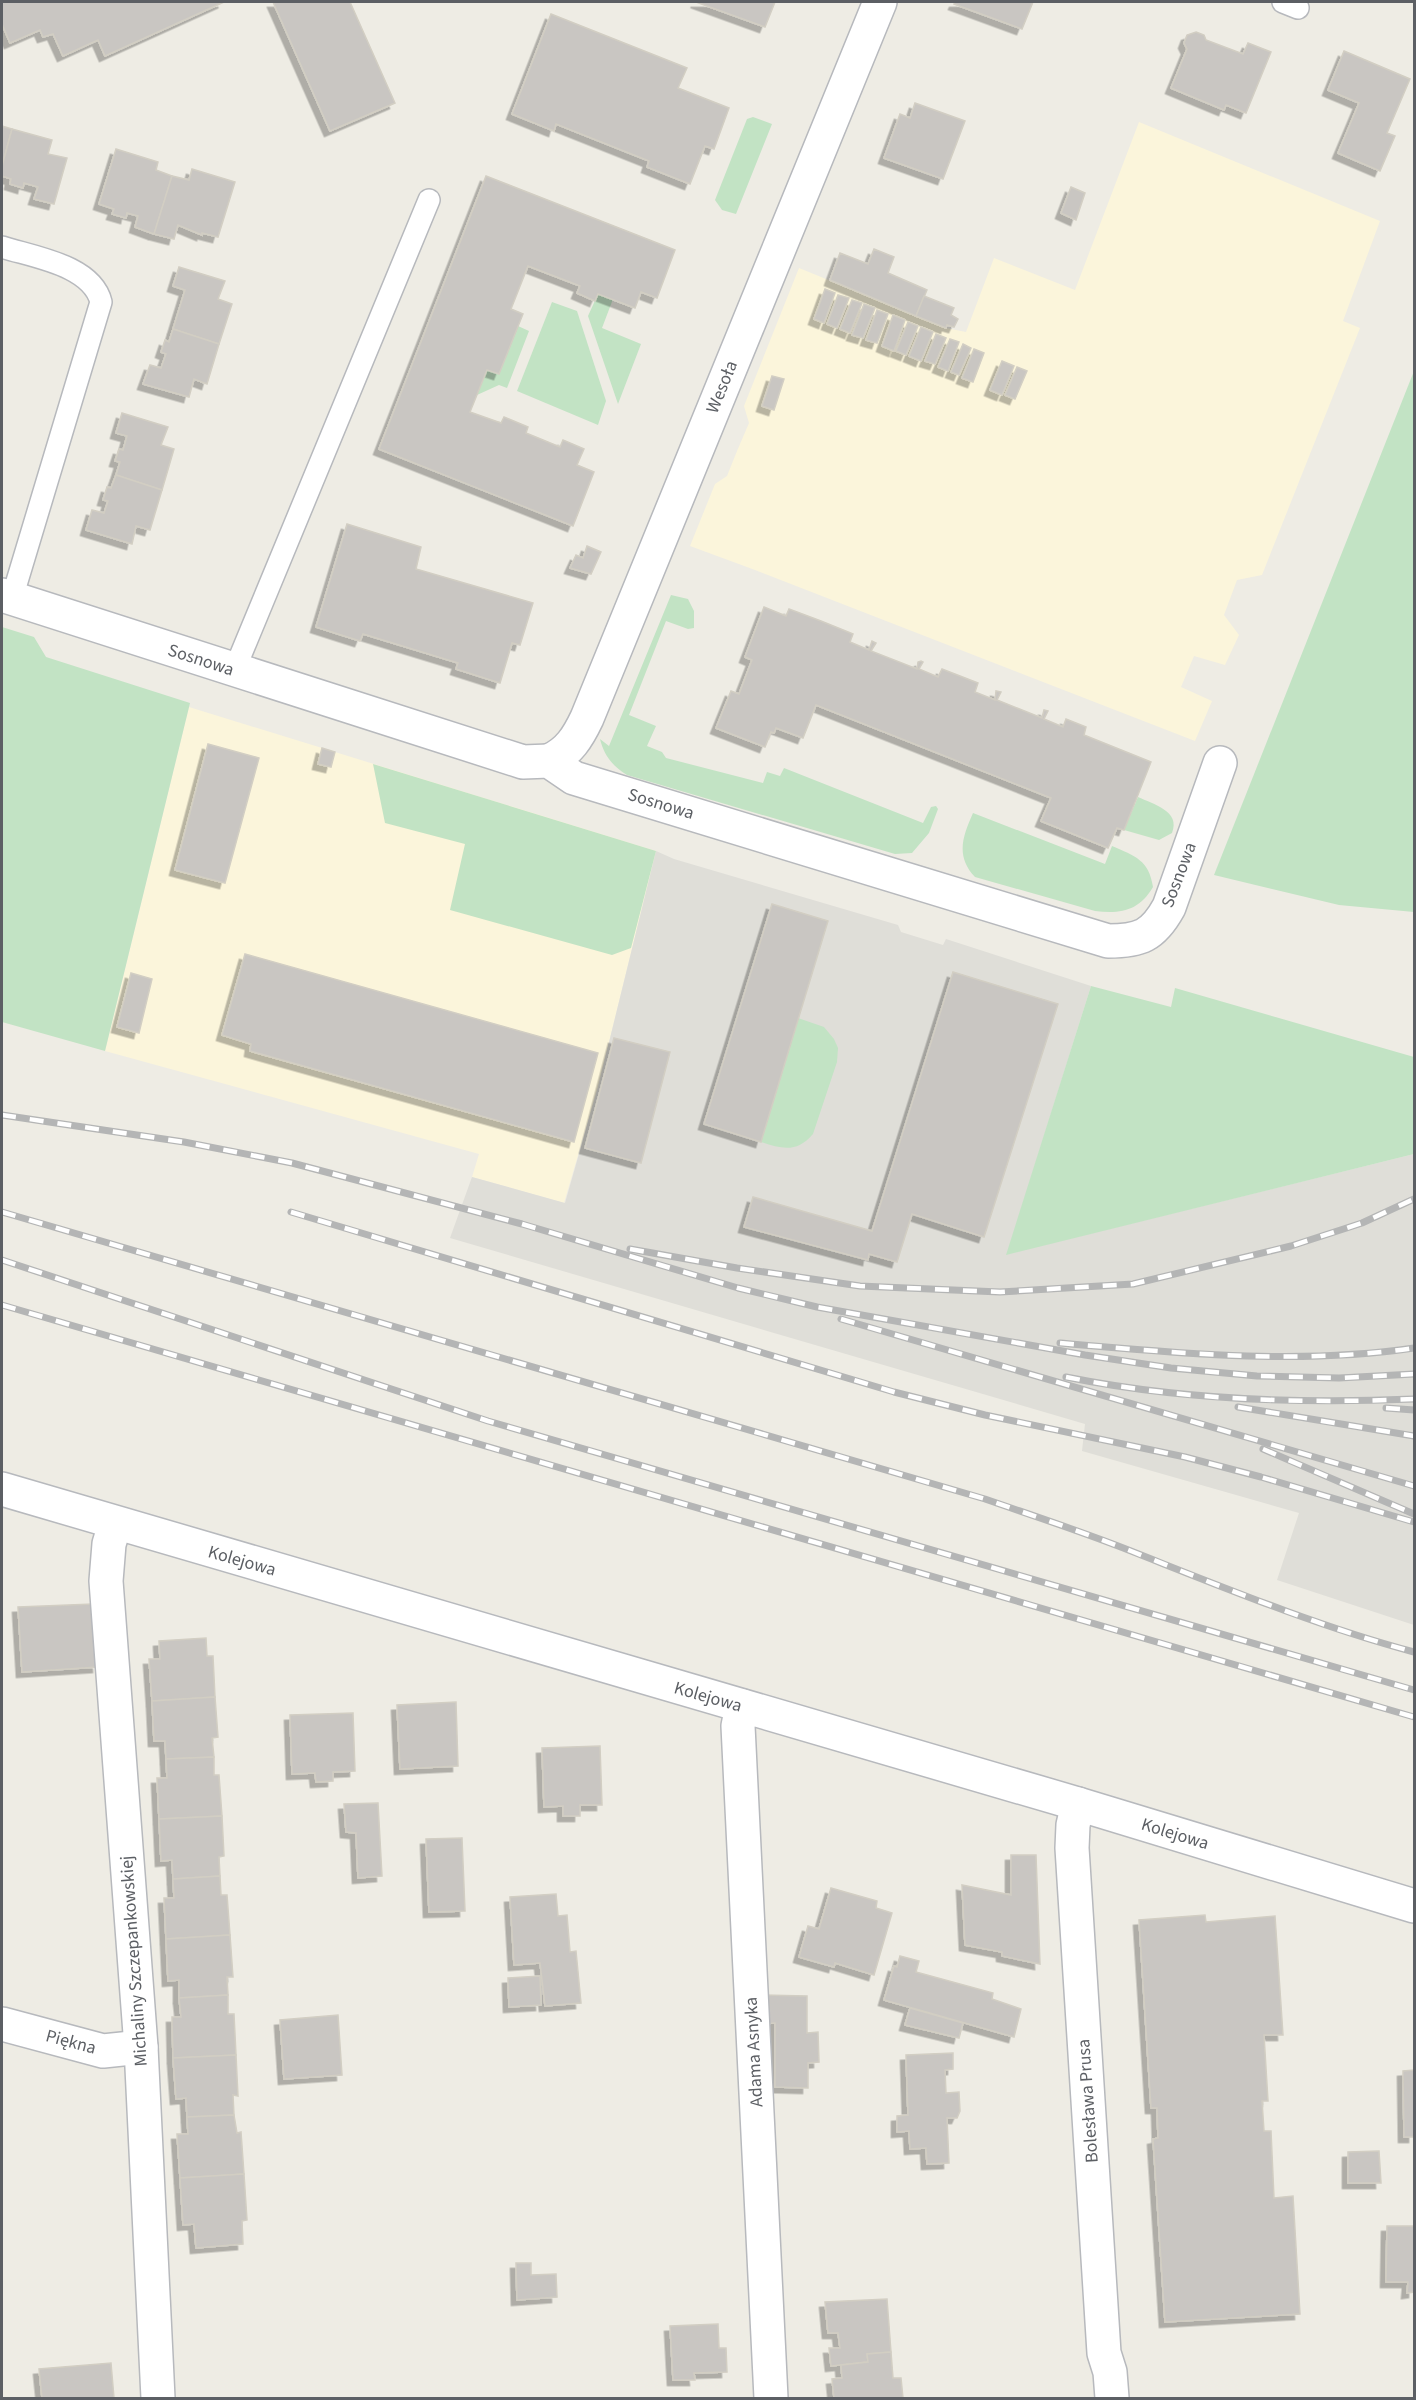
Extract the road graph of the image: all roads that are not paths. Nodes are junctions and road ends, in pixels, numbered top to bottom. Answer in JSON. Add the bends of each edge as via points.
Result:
{"nodes":[{"id":1,"x":880,"y":2,"type":"edge"},
{"id":2,"x":429,"y":200,"type":"dead end"},
{"id":3,"x":2,"y":247,"type":"edge"},
{"id":4,"x":7,"y":597,"type":"edge"},
{"id":5,"x":234,"y":671,"type":"junction"},
{"id":6,"x":549,"y":761,"type":"junction"},
{"id":7,"x":1220,"y":763,"type":"dead end"},
{"id":8,"x":2,"y":1489,"type":"edge"},
{"id":9,"x":115,"y":1524,"type":"junction"},
{"id":10,"x":742,"y":1706,"type":"junction"},
{"id":11,"x":1078,"y":1804,"type":"junction"},
{"id":12,"x":1414,"y":1906,"type":"edge"},
{"id":13,"x":2,"y":2024,"type":"edge"},
{"id":14,"x":141,"y":2047,"type":"junction"},
{"id":15,"x":158,"y":2398,"type":"edge"},
{"id":16,"x":771,"y":2398,"type":"edge"},
{"id":17,"x":1112,"y":2398,"type":"edge"}],
"edges":[{"from":1,"to":6,"type":"street","name":"Wesoła","via":[[579,735],[566,752]]},
{"from":2,"to":5,"type":"lane"},
{"from":3,"to":4,"type":"lane","via":[[79,272],[99,292],[101,302]]},
{"from":4,"to":5,"type":"street","name":"Sosnowa"},
{"from":5,"to":6,"type":"street","name":"Sosnowa","via":[[523,762]]},
{"from":6,"to":7,"type":"street","name":"Sosnowa","via":[[574,778],[1108,941],[1130,941],[1148,934],[1160,923]]},
{"from":8,"to":9,"type":"street","name":"Kolejowa"},
{"from":9,"to":10,"type":"street","name":"Kolejowa"},
{"from":9,"to":14,"type":"street","name":"Michaliny Szczepankowskiej","via":[[106,1581]]},
{"from":10,"to":11,"type":"street","name":"Kolejowa"},
{"from":10,"to":16,"type":"street","name":"Adama Asnyka","via":[[738,1726]]},
{"from":11,"to":12,"type":"street","name":"Kolejowa"},
{"from":11,"to":17,"type":"street","name":"Bolesława Prusa","via":[[1072,1848],[1104,2354]]},
{"from":13,"to":14,"type":"street","name":"Piękna","via":[[103,2051]]},
{"from":14,"to":15,"type":"street","name":"Michaliny Szczepankowskiej"}]}
